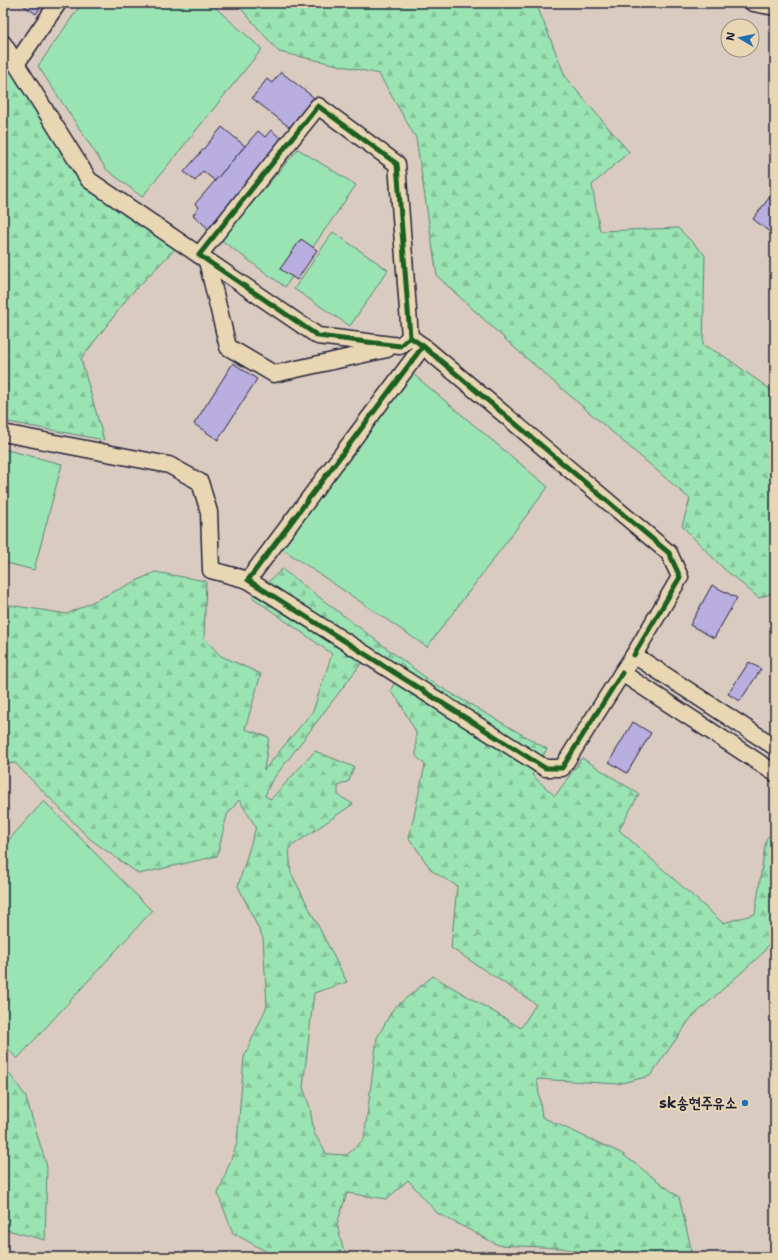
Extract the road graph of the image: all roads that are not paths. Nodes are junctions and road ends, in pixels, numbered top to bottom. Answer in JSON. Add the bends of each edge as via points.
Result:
{"nodes":[{"id":1,"x":58,"y":3,"type":"edge"},
{"id":2,"x":753,"y":3,"type":"edge"},
{"id":3,"x":775,"y":7,"type":"edge"},
{"id":4,"x":3,"y":43,"type":"edge"},
{"id":5,"x":16,"y":64,"type":"junction"},
{"id":6,"x":203,"y":258,"type":"junction"},
{"id":7,"x":405,"y":342,"type":"junction"},
{"id":8,"x":423,"y":346,"type":"junction"},
{"id":9,"x":3,"y":433,"type":"edge"},
{"id":10,"x":248,"y":580,"type":"junction"},
{"id":11,"x":634,"y":655,"type":"junction"},
{"id":12,"x":622,"y":673,"type":"junction"},
{"id":13,"x":775,"y":747,"type":"edge"},
{"id":14,"x":775,"y":773,"type":"edge"}],
"edges":[{"from":1,"to":5,"type":"street"},
{"from":2,"to":3,"type":"street"},
{"from":4,"to":5,"type":"street"},
{"from":5,"to":6,"type":"street","via":[[89,180]]},
{"from":6,"to":7,"type":"street","via":[[318,336]]},
{"from":6,"to":7,"type":"street","via":[[228,347],[274,374]]},
{"from":6,"to":7,"type":"street","via":[[318,106],[397,164]]},
{"from":7,"to":8,"type":"street"},
{"from":8,"to":10,"type":"street"},
{"from":8,"to":11,"type":"street","via":[[669,553],[680,577]]},
{"from":9,"to":10,"type":"street","via":[[169,465],[200,482],[209,512],[212,570]]},
{"from":10,"to":12,"type":"street","via":[[545,768],[562,768]]},
{"from":11,"to":12,"type":"street"},
{"from":11,"to":13,"type":"street"},
{"from":12,"to":14,"type":"street"}]}
